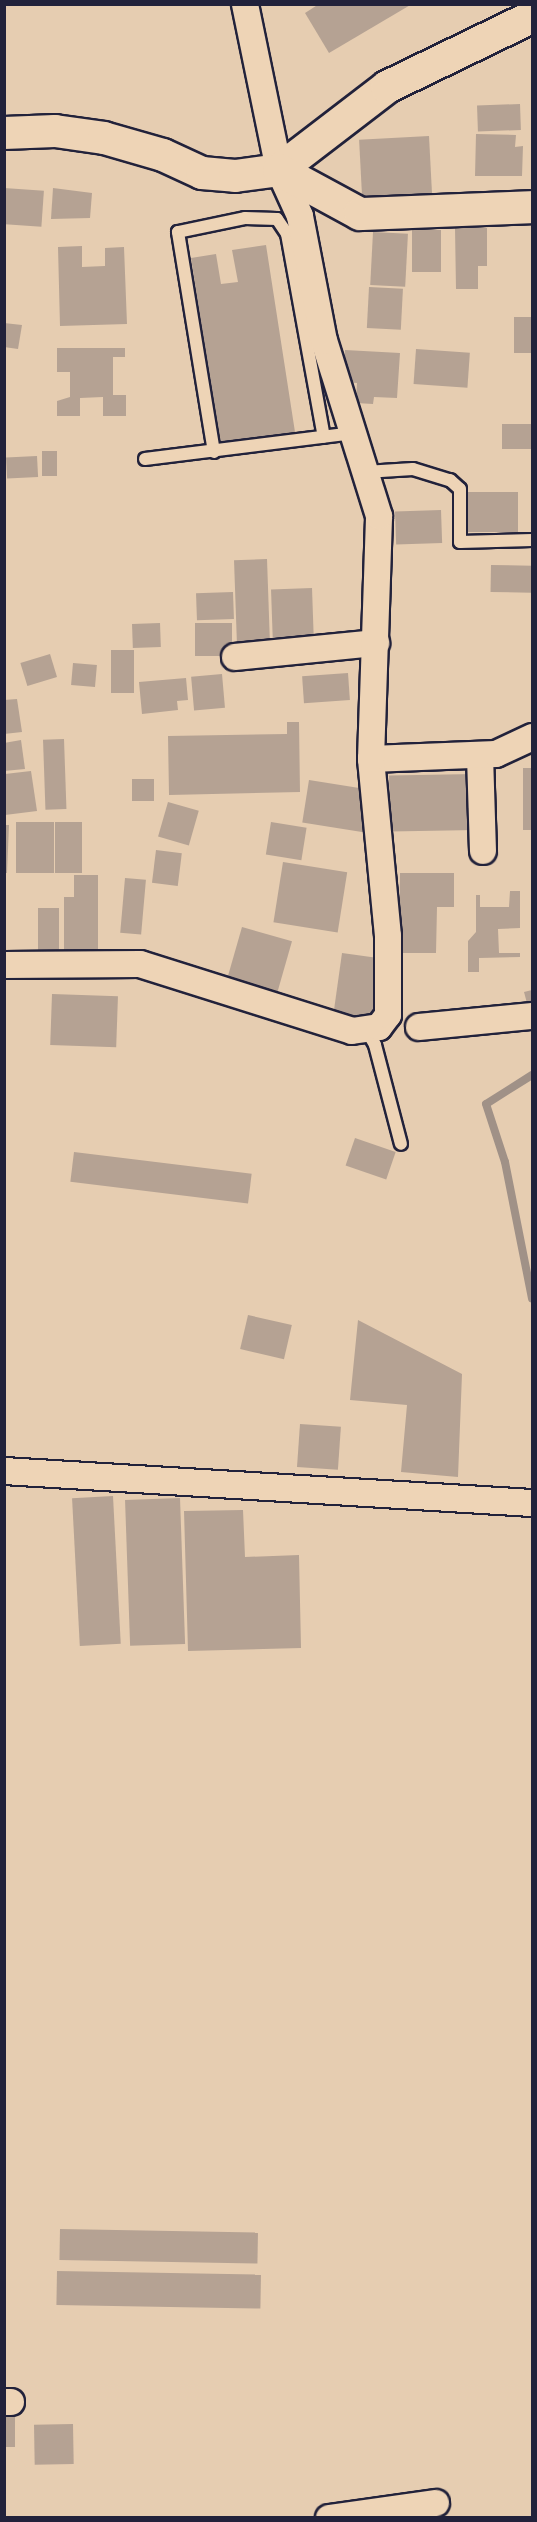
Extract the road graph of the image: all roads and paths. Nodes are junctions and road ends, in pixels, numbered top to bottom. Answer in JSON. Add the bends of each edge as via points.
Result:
{"nodes":[{"id":1,"x":245,"y":4,"type":"edge"},
{"id":2,"x":532,"y":17,"type":"edge"},
{"id":3,"x":4,"y":133,"type":"edge"},
{"id":4,"x":279,"y":170,"type":"junction"},
{"id":5,"x":532,"y":207,"type":"edge"},
{"id":6,"x":353,"y":433,"type":"junction"},
{"id":7,"x":324,"y":437,"type":"junction"},
{"id":8,"x":214,"y":452,"type":"junction"},
{"id":9,"x":145,"y":459,"type":"dead end"},
{"id":10,"x":365,"y":472,"type":"junction"},
{"id":11,"x":532,"y":540,"type":"edge"},
{"id":12,"x":376,"y":643,"type":"junction"},
{"id":13,"x":236,"y":657,"type":"dead end"},
{"id":14,"x":532,"y":737,"type":"edge"},
{"id":15,"x":480,"y":756,"type":"junction"},
{"id":16,"x":371,"y":759,"type":"junction"},
{"id":17,"x":483,"y":851,"type":"dead end"},
{"id":18,"x":4,"y":965,"type":"edge"},
{"id":19,"x":532,"y":1016,"type":"edge"},
{"id":20,"x":419,"y":1027,"type":"dead end"},
{"id":21,"x":367,"y":1031,"type":"junction"},
{"id":22,"x":401,"y":1144,"type":"dead end"},
{"id":23,"x":4,"y":1471,"type":"edge"},
{"id":24,"x":532,"y":1503,"type":"edge"},
{"id":25,"x":436,"y":2503,"type":"dead end"},
{"id":26,"x":329,"y":2517,"type":"edge"}],
"edges":[{"from":1,"to":4,"type":"street"},
{"from":2,"to":4,"type":"street","via":[[387,87]]},
{"from":3,"to":4,"type":"street","via":[[55,131],[104,138],[164,155],[202,173],[236,176]]},
{"from":4,"to":5,"type":"street","via":[[360,214]]},
{"from":4,"to":6,"type":"street","via":[[300,216],[324,341]]},
{"from":6,"to":7,"type":"lane"},
{"from":6,"to":10,"type":"street"},
{"from":7,"to":8,"type":"lane"},
{"from":7,"to":8,"type":"lane","via":[[287,234],[277,219],[244,218],[178,232]]},
{"from":8,"to":9,"type":"lane"},
{"from":10,"to":11,"type":"lane","via":[[413,469],[450,480],[460,489],[460,542]]},
{"from":10,"to":12,"type":"street","via":[[379,516]]},
{"from":12,"to":13,"type":"street"},
{"from":12,"to":16,"type":"street"},
{"from":14,"to":15,"type":"street","via":[[511,750]]},
{"from":15,"to":16,"type":"street"},
{"from":15,"to":17,"type":"street"},
{"from":16,"to":21,"type":"street","via":[[390,1000],[388,1015],[379,1027]]},
{"from":18,"to":21,"type":"street","via":[[140,964],[264,1001],[337,1028]]},
{"from":19,"to":20,"type":"street"},
{"from":21,"to":22,"type":"lane","via":[[375,1045]]},
{"from":23,"to":24,"type":"street"},
{"from":25,"to":26,"type":"street"}]}
